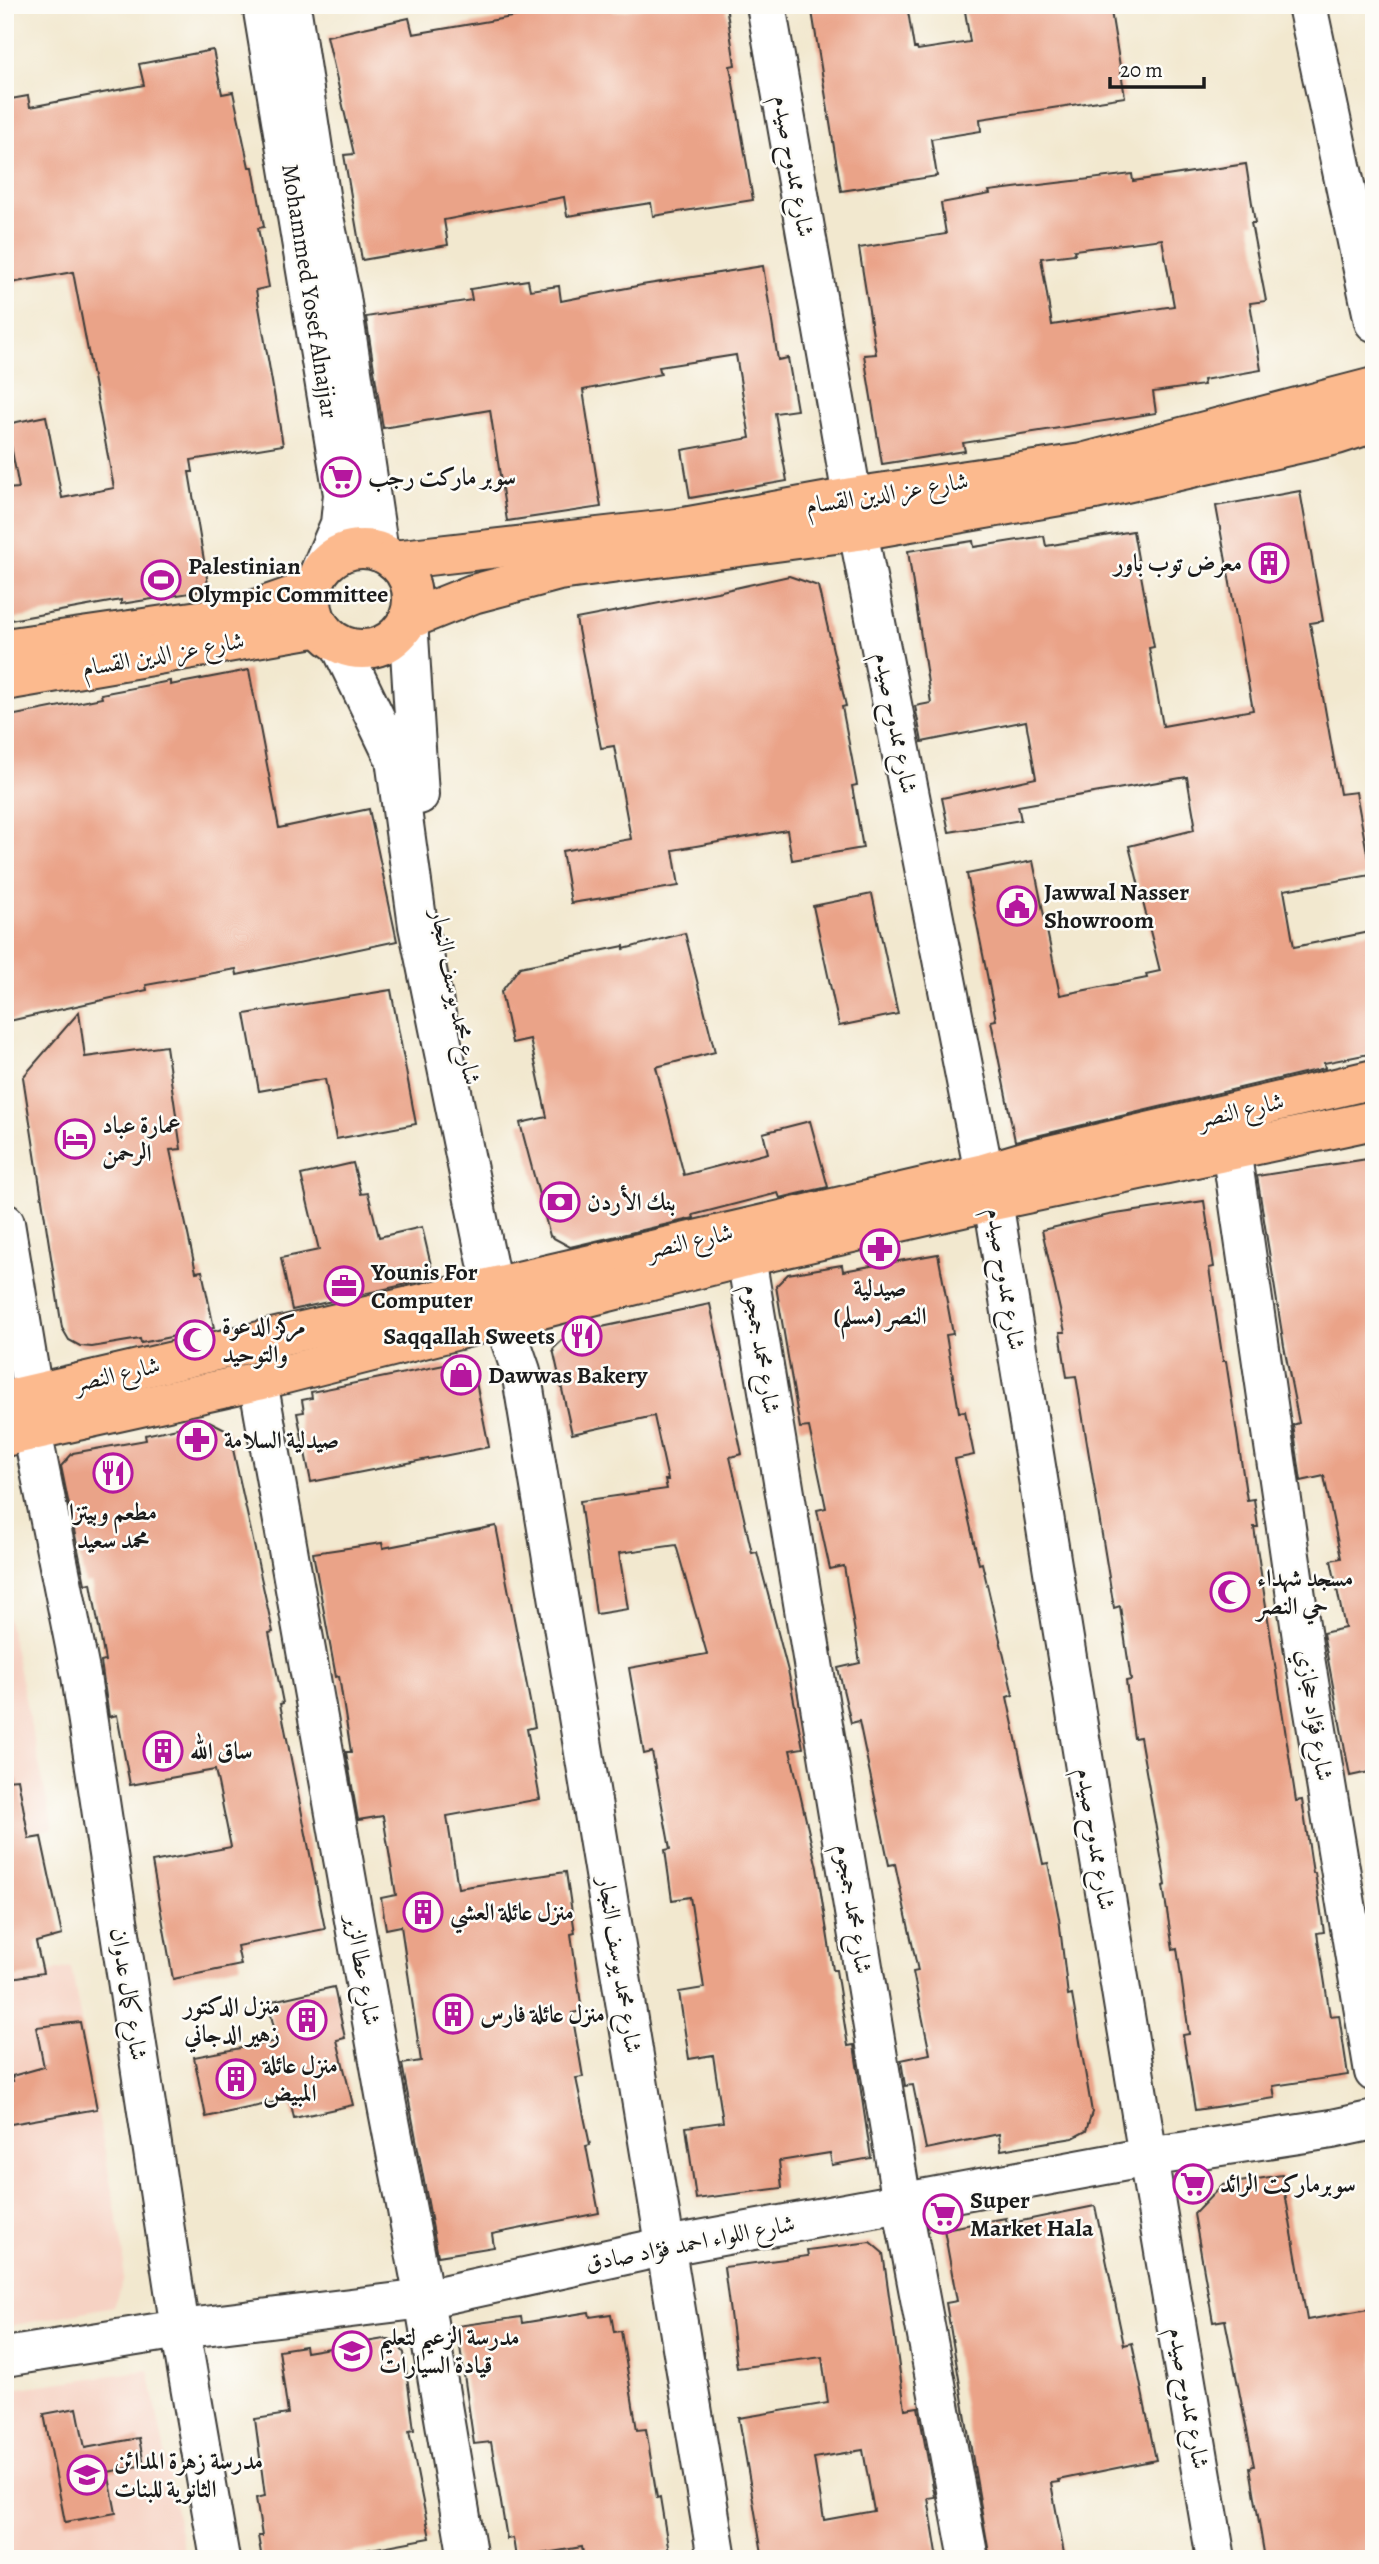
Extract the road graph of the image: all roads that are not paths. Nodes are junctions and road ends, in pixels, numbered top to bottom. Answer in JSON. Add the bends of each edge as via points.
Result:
{"nodes":[{"id":1,"x":262,"y":5,"type":"edge"},
{"id":2,"x":291,"y":5,"type":"edge"},
{"id":3,"x":766,"y":5,"type":"edge"},
{"id":4,"x":1307,"y":5,"type":"edge"},
{"id":5,"x":1374,"y":322,"type":"edge"},
{"id":6,"x":1374,"y":387,"type":"edge"},
{"id":7,"x":1374,"y":423,"type":"edge"},
{"id":8,"x":855,"y":514,"type":"junction"},
{"id":9,"x":386,"y":556,"type":"junction"},
{"id":10,"x":316,"y":581,"type":"junction"},
{"id":11,"x":408,"y":620,"type":"junction"},
{"id":12,"x":330,"y":636,"type":"junction"},
{"id":13,"x":5,"y":648,"type":"edge"},
{"id":14,"x":5,"y":681,"type":"edge"},
{"id":15,"x":1374,"y":1079,"type":"edge"},
{"id":16,"x":1374,"y":1120,"type":"edge"},
{"id":17,"x":1231,"y":1149,"type":"junction"},
{"id":18,"x":989,"y":1187,"type":"junction"},
{"id":19,"x":5,"y":1223,"type":"edge"},
{"id":20,"x":746,"y":1257,"type":"junction"},
{"id":21,"x":508,"y":1300,"type":"junction"},
{"id":22,"x":258,"y":1381,"type":"junction"},
{"id":23,"x":19,"y":1396,"type":"edge"},
{"id":24,"x":18,"y":1434,"type":"edge"},
{"id":25,"x":1374,"y":2072,"type":"edge"},
{"id":26,"x":1374,"y":2120,"type":"edge"},
{"id":27,"x":1148,"y":2157,"type":"junction"},
{"id":28,"x":902,"y":2203,"type":"junction"},
{"id":29,"x":667,"y":2246,"type":"junction"},
{"id":30,"x":424,"y":2299,"type":"junction"},
{"id":31,"x":180,"y":2329,"type":"junction"},
{"id":32,"x":5,"y":2357,"type":"edge"},
{"id":33,"x":220,"y":2559,"type":"edge"},
{"id":34,"x":468,"y":2559,"type":"edge"},
{"id":35,"x":717,"y":2559,"type":"edge"},
{"id":36,"x":969,"y":2559,"type":"edge"},
{"id":37,"x":1216,"y":2559,"type":"edge"}],
"edges":[{"from":1,"to":10,"type":"street","name":"Mohammed Yosef Alnajjar","via":[[343,494],[340,524]]},
{"from":2,"to":9,"type":"street","name":"Mohammed Yosef Alnajjar","via":[[322,208]]},
{"from":3,"to":8,"type":"street","name":"شارع ممدوح صيدم"},
{"from":4,"to":5,"type":"street"},
{"from":6,"to":8,"type":"main road","name":"شارع عز الدين القسام","via":[[1082,463]]},
{"from":7,"to":8,"type":"main road","name":"شارع عز الدين القسام","via":[[1095,490]]},
{"from":8,"to":9,"type":"main road","name":"شارع عز الدين القسام"},
{"from":8,"to":11,"type":"main road","name":"شارع عز الدين القسام","via":[[559,571],[473,594]]},
{"from":8,"to":18,"type":"street","name":"شارع ممدوح صيدم"},
{"from":9,"to":10,"type":"main road","name":"شارع عز الدين القسام","via":[[361,549],[344,552],[330,560]]},
{"from":9,"to":11,"type":"main road","via":[[405,572],[411,587]]},
{"from":10,"to":12,"type":"main road","via":[[312,606]]},
{"from":10,"to":13,"type":"main road","name":"شارع عز الدين القسام","via":[[241,614]]},
{"from":11,"to":12,"type":"main road","name":"شارع عز الدين القسام","via":[[387,644],[364,649]]},
{"from":11,"to":21,"type":"street","name":"شارع محمد يوسف النجار","via":[[420,808]]},
{"from":12,"to":14,"type":"main road","name":"شارع عز الدين القسام"},
{"from":12,"to":21,"type":"street","name":"شارع محمد يوسف النجار","via":[[395,759],[418,926]]},
{"from":15,"to":18,"type":"main road","name":"شارع النصر","via":[[1028,1160]]},
{"from":16,"to":17,"type":"main road","name":"شارع النصر"},
{"from":17,"to":18,"type":"main road","name":"شارع النصر"},
{"from":17,"to":25,"type":"street","name":"شارع فؤاد حجازي","via":[[1302,1638]]},
{"from":18,"to":20,"type":"main road","name":"شارع النصر"},
{"from":18,"to":21,"type":"main road","name":"شارع النصر"},
{"from":18,"to":27,"type":"street","name":"شارع ممدوح صيدم"},
{"from":19,"to":23,"type":"street"},
{"from":20,"to":21,"type":"main road","name":"شارع النصر"},
{"from":20,"to":28,"type":"street","name":"شارع محمد جمجوم"},
{"from":21,"to":22,"type":"main road","name":"شارع النصر"},
{"from":21,"to":23,"type":"main road","name":"شارع النصر"},
{"from":21,"to":29,"type":"street","name":"شارع محمد يوسف النجار"},
{"from":22,"to":24,"type":"main road","name":"شارع النصر"},
{"from":22,"to":30,"type":"street","name":"شارع عطا الزير"},
{"from":24,"to":31,"type":"street","name":"شارع كمال عدوان","via":[[80,1676]]},
{"from":26,"to":27,"type":"street","name":"شارع اللواء احمد فؤاد صادق"},
{"from":27,"to":28,"type":"street","name":"شارع اللواء احمد فؤاد صادق"},
{"from":27,"to":37,"type":"street","name":"شارع ممدوح صيدم"},
{"from":28,"to":29,"type":"street","name":"شارع اللواء احمد فؤاد صادق"},
{"from":28,"to":36,"type":"street","name":"شارع محمد جمجوم"},
{"from":29,"to":30,"type":"street","name":"شارع اللواء احمد فؤاد صادق"},
{"from":29,"to":35,"type":"street","name":"شارع محمد يوسف النجار"},
{"from":30,"to":31,"type":"street","name":"شارع اللواء احمد فؤاد صادق"},
{"from":30,"to":34,"type":"street","name":"شارع عطا الزير"},
{"from":31,"to":32,"type":"street","name":"شارع اللواء احمد فؤاد صادق"},
{"from":31,"to":33,"type":"street","name":"شارع كمال عدوان"}]}
